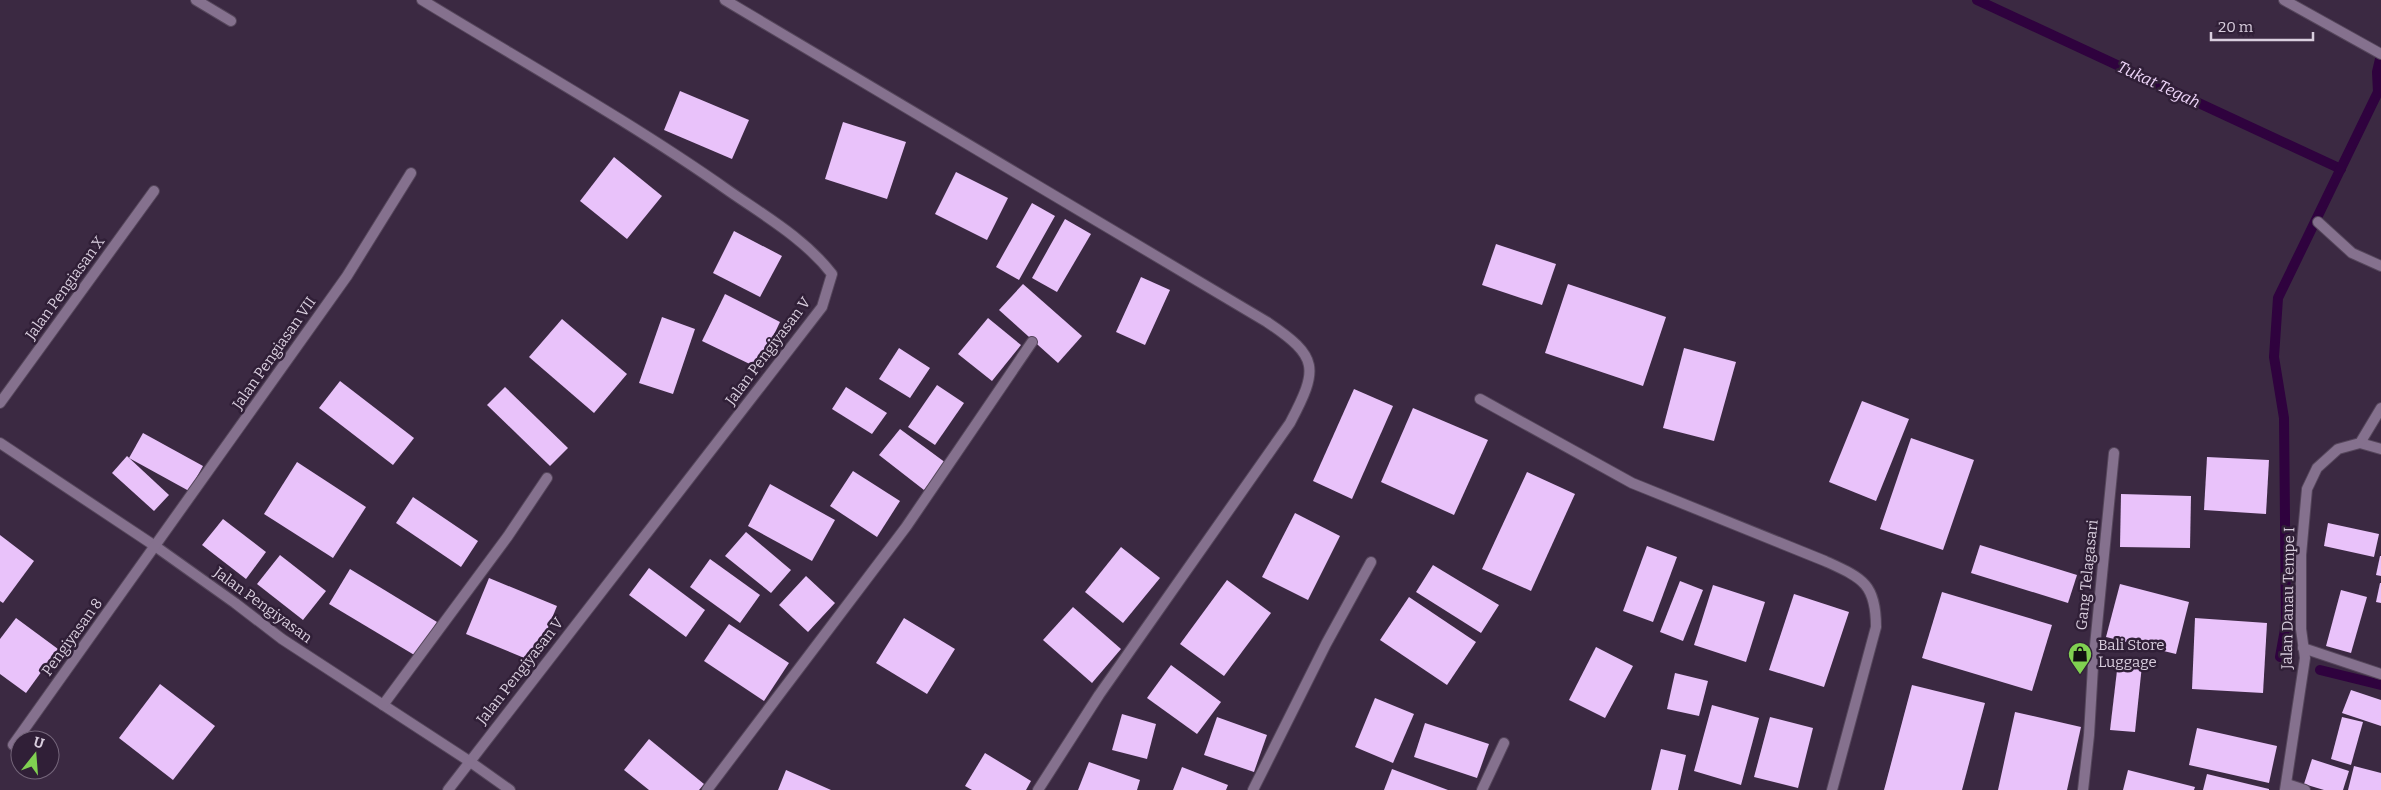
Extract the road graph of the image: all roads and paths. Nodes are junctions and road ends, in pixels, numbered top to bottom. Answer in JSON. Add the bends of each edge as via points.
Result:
{"nodes":[{"id":1,"x":196,"y":0,"type":"edge"},
{"id":2,"x":422,"y":0,"type":"edge"},
{"id":3,"x":724,"y":0,"type":"edge"},
{"id":4,"x":2284,"y":0,"type":"edge"},
{"id":5,"x":232,"y":21,"type":"dead end"},
{"id":6,"x":2381,"y":54,"type":"edge"},
{"id":7,"x":411,"y":173,"type":"dead end"},
{"id":8,"x":154,"y":191,"type":"dead end"},
{"id":9,"x":2318,"y":222,"type":"dead end"},
{"id":10,"x":2381,"y":266,"type":"edge"},
{"id":11,"x":1032,"y":342,"type":"dead end"},
{"id":12,"x":1480,"y":399,"type":"dead end"},
{"id":13,"x":0,"y":403,"type":"edge"},
{"id":14,"x":2381,"y":408,"type":"edge"},
{"id":15,"x":0,"y":443,"type":"edge"},
{"id":16,"x":2360,"y":443,"type":"junction"},
{"id":17,"x":2381,"y":449,"type":"edge"},
{"id":18,"x":2114,"y":453,"type":"dead end"},
{"id":19,"x":547,"y":478,"type":"dead end"},
{"id":20,"x":155,"y":546,"type":"junction"},
{"id":21,"x":1371,"y":562,"type":"dead end"},
{"id":22,"x":2303,"y":648,"type":"junction"},
{"id":23,"x":2381,"y":674,"type":"edge"},
{"id":24,"x":383,"y":705,"type":"junction"},
{"id":25,"x":24,"y":730,"type":"edge"},
{"id":26,"x":1504,"y":743,"type":"dead end"},
{"id":27,"x":469,"y":761,"type":"junction"},
{"id":28,"x":2286,"y":787,"type":"edge"},
{"id":29,"x":448,"y":790,"type":"edge"},
{"id":30,"x":510,"y":790,"type":"edge"},
{"id":31,"x":707,"y":790,"type":"edge"},
{"id":32,"x":1038,"y":790,"type":"edge"},
{"id":33,"x":1253,"y":790,"type":"edge"},
{"id":34,"x":1482,"y":790,"type":"edge"},
{"id":35,"x":1832,"y":790,"type":"edge"},
{"id":36,"x":2083,"y":790,"type":"edge"},
{"id":37,"x":2305,"y":790,"type":"edge"}],
"edges":[{"from":1,"to":5,"type":"street"},
{"from":2,"to":27,"type":"street","name":"Jalan Pengiyasan V","via":[[698,169],[772,220],[819,257],[832,274],[822,307]]},
{"from":3,"to":32,"type":"street","via":[[1267,322],[1292,339],[1308,356],[1310,374],[1304,396],[1290,423],[1099,695]]},
{"from":4,"to":6,"type":"street"},
{"from":7,"to":20,"type":"street","name":"Jalan Pengiasan VII","via":[[347,276]]},
{"from":8,"to":13,"type":"street","name":"Jalan Pengiasan X"},
{"from":9,"to":10,"type":"street","via":[[2352,253]]},
{"from":11,"to":31,"type":"street","via":[[906,527]]},
{"from":12,"to":35,"type":"street","via":[[1632,483],[1854,574],[1869,590],[1876,604],[1876,627]]},
{"from":14,"to":16,"type":"street"},
{"from":15,"to":20,"type":"street","name":"Jalan Pengiyasan"},
{"from":16,"to":17,"type":"street"},
{"from":16,"to":22,"type":"street","name":"Jalan Danau Tempe I","via":[[2338,449],[2317,468],[2307,489],[2301,555]]},
{"from":18,"to":36,"type":"street","name":"Gang Telagasari"},
{"from":19,"to":24,"type":"street"},
{"from":20,"to":24,"type":"street","name":"Jalan Pengiyasan","via":[[235,602],[282,640]]},
{"from":20,"to":25,"type":"street","name":"Pengiyasan 8"},
{"from":21,"to":33,"type":"street"},
{"from":22,"to":23,"type":"street"},
{"from":22,"to":28,"type":"street","name":"Jalan Danau Tempe I","via":[[2305,658]]},
{"from":24,"to":27,"type":"street","name":"Jalan Pengiyasan"},
{"from":26,"to":34,"type":"street"},
{"from":27,"to":29,"type":"street"},
{"from":27,"to":30,"type":"street","name":"Jalan Pengiyasan"},
{"from":28,"to":37,"type":"street"}]}
